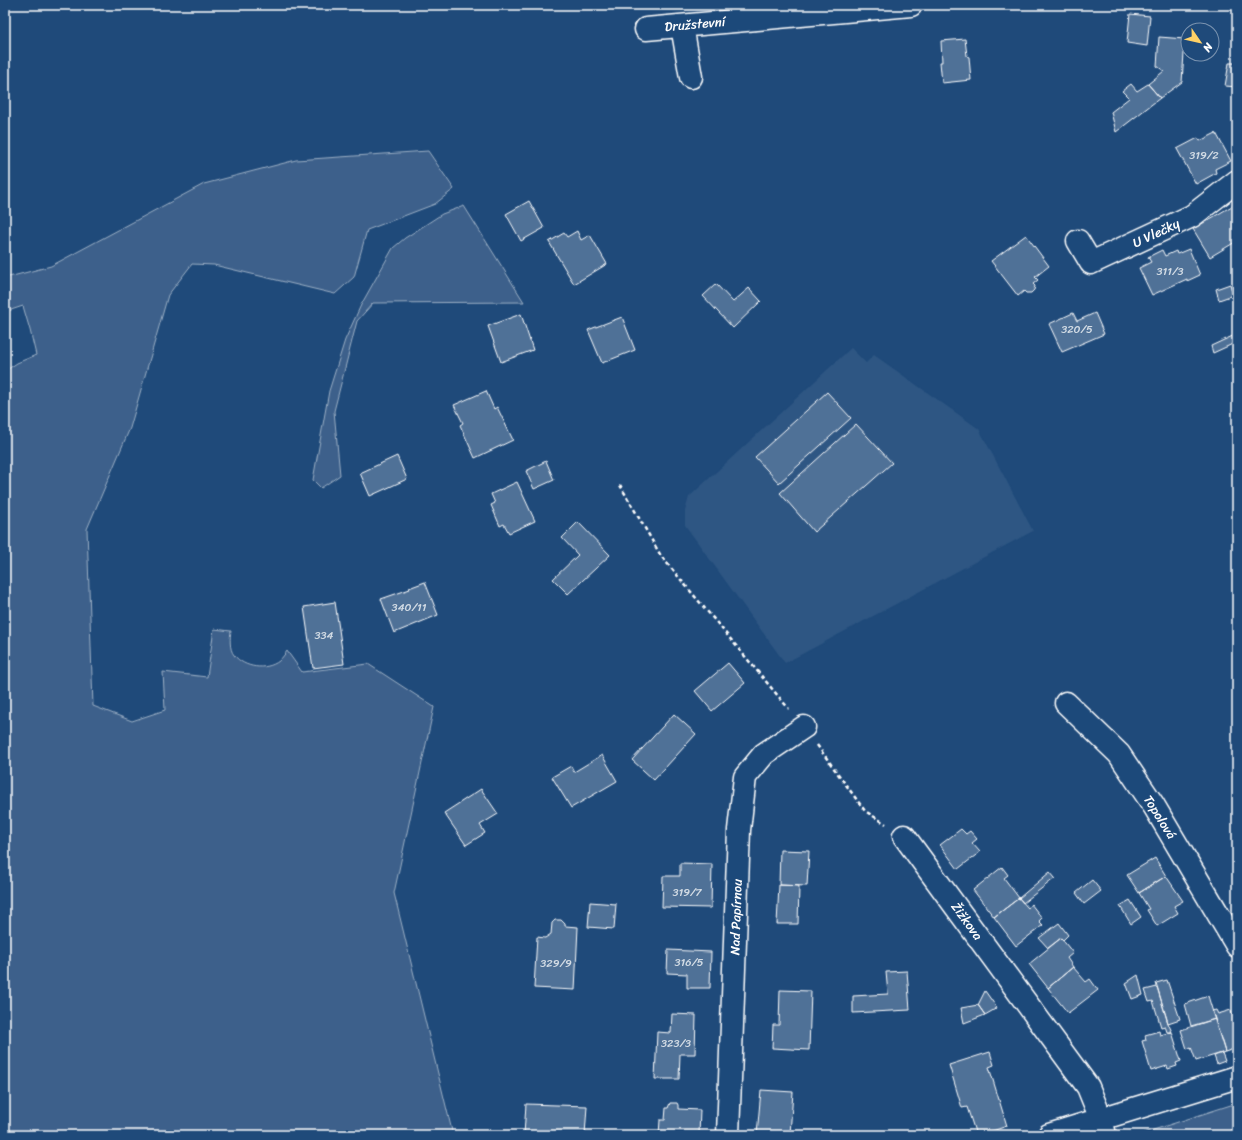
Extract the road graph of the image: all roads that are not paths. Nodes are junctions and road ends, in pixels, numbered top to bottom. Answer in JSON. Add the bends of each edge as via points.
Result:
{"nodes":[{"id":1,"x":911,"y":5,"type":"edge"},
{"id":2,"x":682,"y":26,"type":"junction"},
{"id":3,"x":646,"y":29,"type":"dead end"},
{"id":4,"x":691,"y":77,"type":"dead end"},
{"id":5,"x":1237,"y":181,"type":"edge"},
{"id":6,"x":1078,"y":241,"type":"dead end"},
{"id":7,"x":1066,"y":703,"type":"dead end"},
{"id":8,"x":804,"y":727,"type":"road end"},
{"id":9,"x":904,"y":836,"type":"road end"},
{"id":10,"x":1237,"y":946,"type":"edge"},
{"id":11,"x":1237,"y":1077,"type":"edge"},
{"id":12,"x":1103,"y":1127,"type":"edge"},
{"id":13,"x":728,"y":1135,"type":"edge"},
{"id":14,"x":1049,"y":1135,"type":"edge"}],
"edges":[{"from":1,"to":2,"type":"street","name":"Družstevní"},
{"from":2,"to":3,"type":"street","name":"Družstevní"},
{"from":2,"to":4,"type":"street"},
{"from":5,"to":6,"type":"street","name":"U Vlečky","via":[[1192,216],[1091,263]]},
{"from":7,"to":10,"type":"street","name":"Topolová","via":[[1119,754],[1154,806]]},
{"from":8,"to":13,"type":"street","name":"Nad Papírnou","via":[[764,754],[745,778],[739,830]]},
{"from":9,"to":12,"type":"street","name":"Žižkova","via":[[1088,1087]]},
{"from":11,"to":12,"type":"street"},
{"from":12,"to":14,"type":"street"}]}
